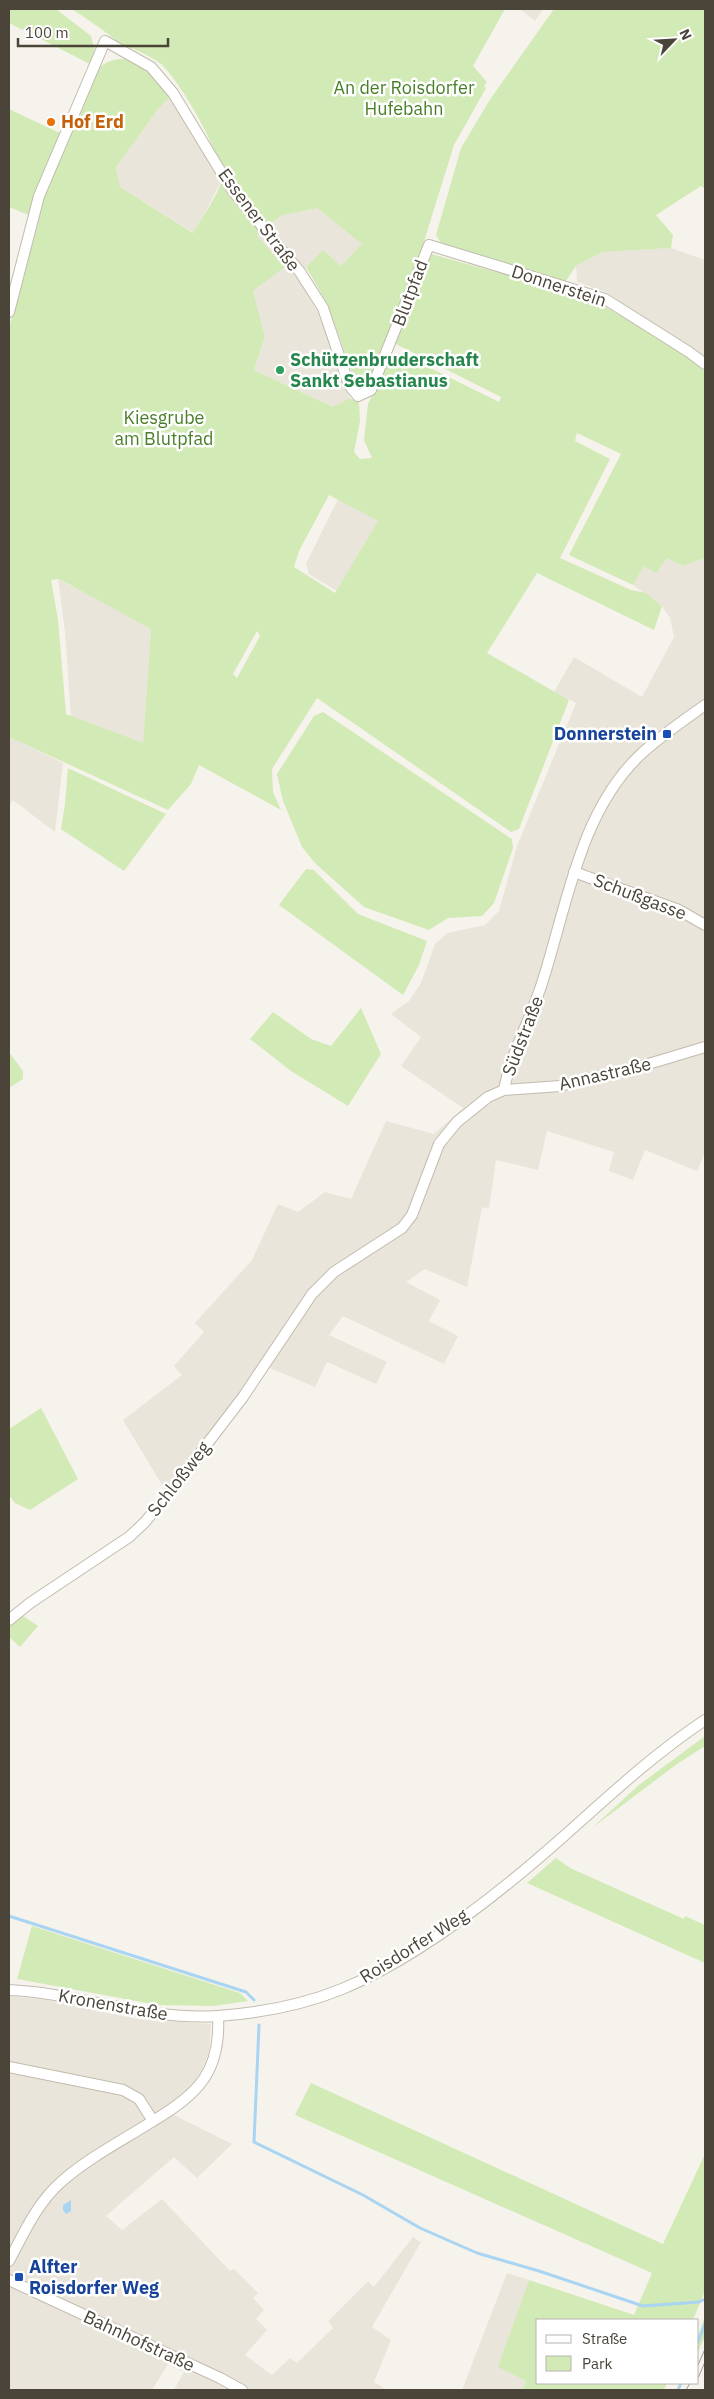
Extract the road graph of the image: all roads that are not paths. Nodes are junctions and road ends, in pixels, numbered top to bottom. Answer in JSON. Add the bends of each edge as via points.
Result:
{"nodes":[{"id":1,"x":428,"y":245,"type":"joint"},
{"id":2,"x":9,"y":312,"type":"edge"},
{"id":3,"x":705,"y":364,"type":"edge"},
{"id":4,"x":365,"y":395,"type":"joint"},
{"id":5,"x":705,"y":705,"type":"edge"},
{"id":6,"x":574,"y":872,"type":"junction"},
{"id":7,"x":705,"y":925,"type":"edge"},
{"id":8,"x":705,"y":1047,"type":"edge"},
{"id":9,"x":504,"y":1090,"type":"junction"},
{"id":10,"x":309,"y":1298,"type":"joint"},
{"id":11,"x":9,"y":1620,"type":"edge"},
{"id":12,"x":705,"y":1720,"type":"edge"},
{"id":13,"x":9,"y":1990,"type":"edge"},
{"id":14,"x":218,"y":2016,"type":"junction"},
{"id":15,"x":9,"y":2067,"type":"edge"},
{"id":16,"x":153,"y":2121,"type":"junction"},
{"id":17,"x":9,"y":2260,"type":"edge"},
{"id":18,"x":9,"y":2280,"type":"edge"},
{"id":19,"x":242,"y":2390,"type":"edge"}],
"edges":[{"from":1,"to":3,"type":"street","name":"Donnerstein","via":[[605,298]]},
{"from":1,"to":4,"type":"street","name":"Blutpfad","via":[[371,390]]},
{"from":2,"to":4,"type":"street","name":"Essener Straße","via":[[39,196],[105,41],[151,68],[173,93],[232,190],[300,272],[323,308],[349,385],[358,396]]},
{"from":5,"to":6,"type":"street","via":[[639,756],[620,779],[593,822]]},
{"from":6,"to":7,"type":"street","name":"Schußgasse","via":[[679,910]]},
{"from":6,"to":9,"type":"street","name":"Südstraße","via":[[555,944]]},
{"from":8,"to":9,"type":"street","name":"Annastraße","via":[[645,1066],[560,1086]]},
{"from":9,"to":10,"type":"street","name":"Südstraße","via":[[488,1097],[457,1122],[439,1144],[412,1214],[402,1228],[334,1272]]},
{"from":10,"to":11,"type":"street","name":"Schloßweg","via":[[243,1396],[144,1523],[129,1537]]},
{"from":12,"to":14,"type":"street","name":"Roisdorfer Weg","via":[[645,1763],[506,1884],[400,1959],[351,1985],[316,1998]]},
{"from":13,"to":14,"type":"street","name":"Kronenstraße","via":[[54,1995],[157,2015]]},
{"from":14,"to":16,"type":"street","via":[[216,2050],[208,2075],[192,2095]]},
{"from":15,"to":16,"type":"street","via":[[123,2090],[139,2099]]},
{"from":16,"to":17,"type":"street","via":[[52,2189]]},
{"from":18,"to":19,"type":"street","name":"Bahnhofstraße"}]}
